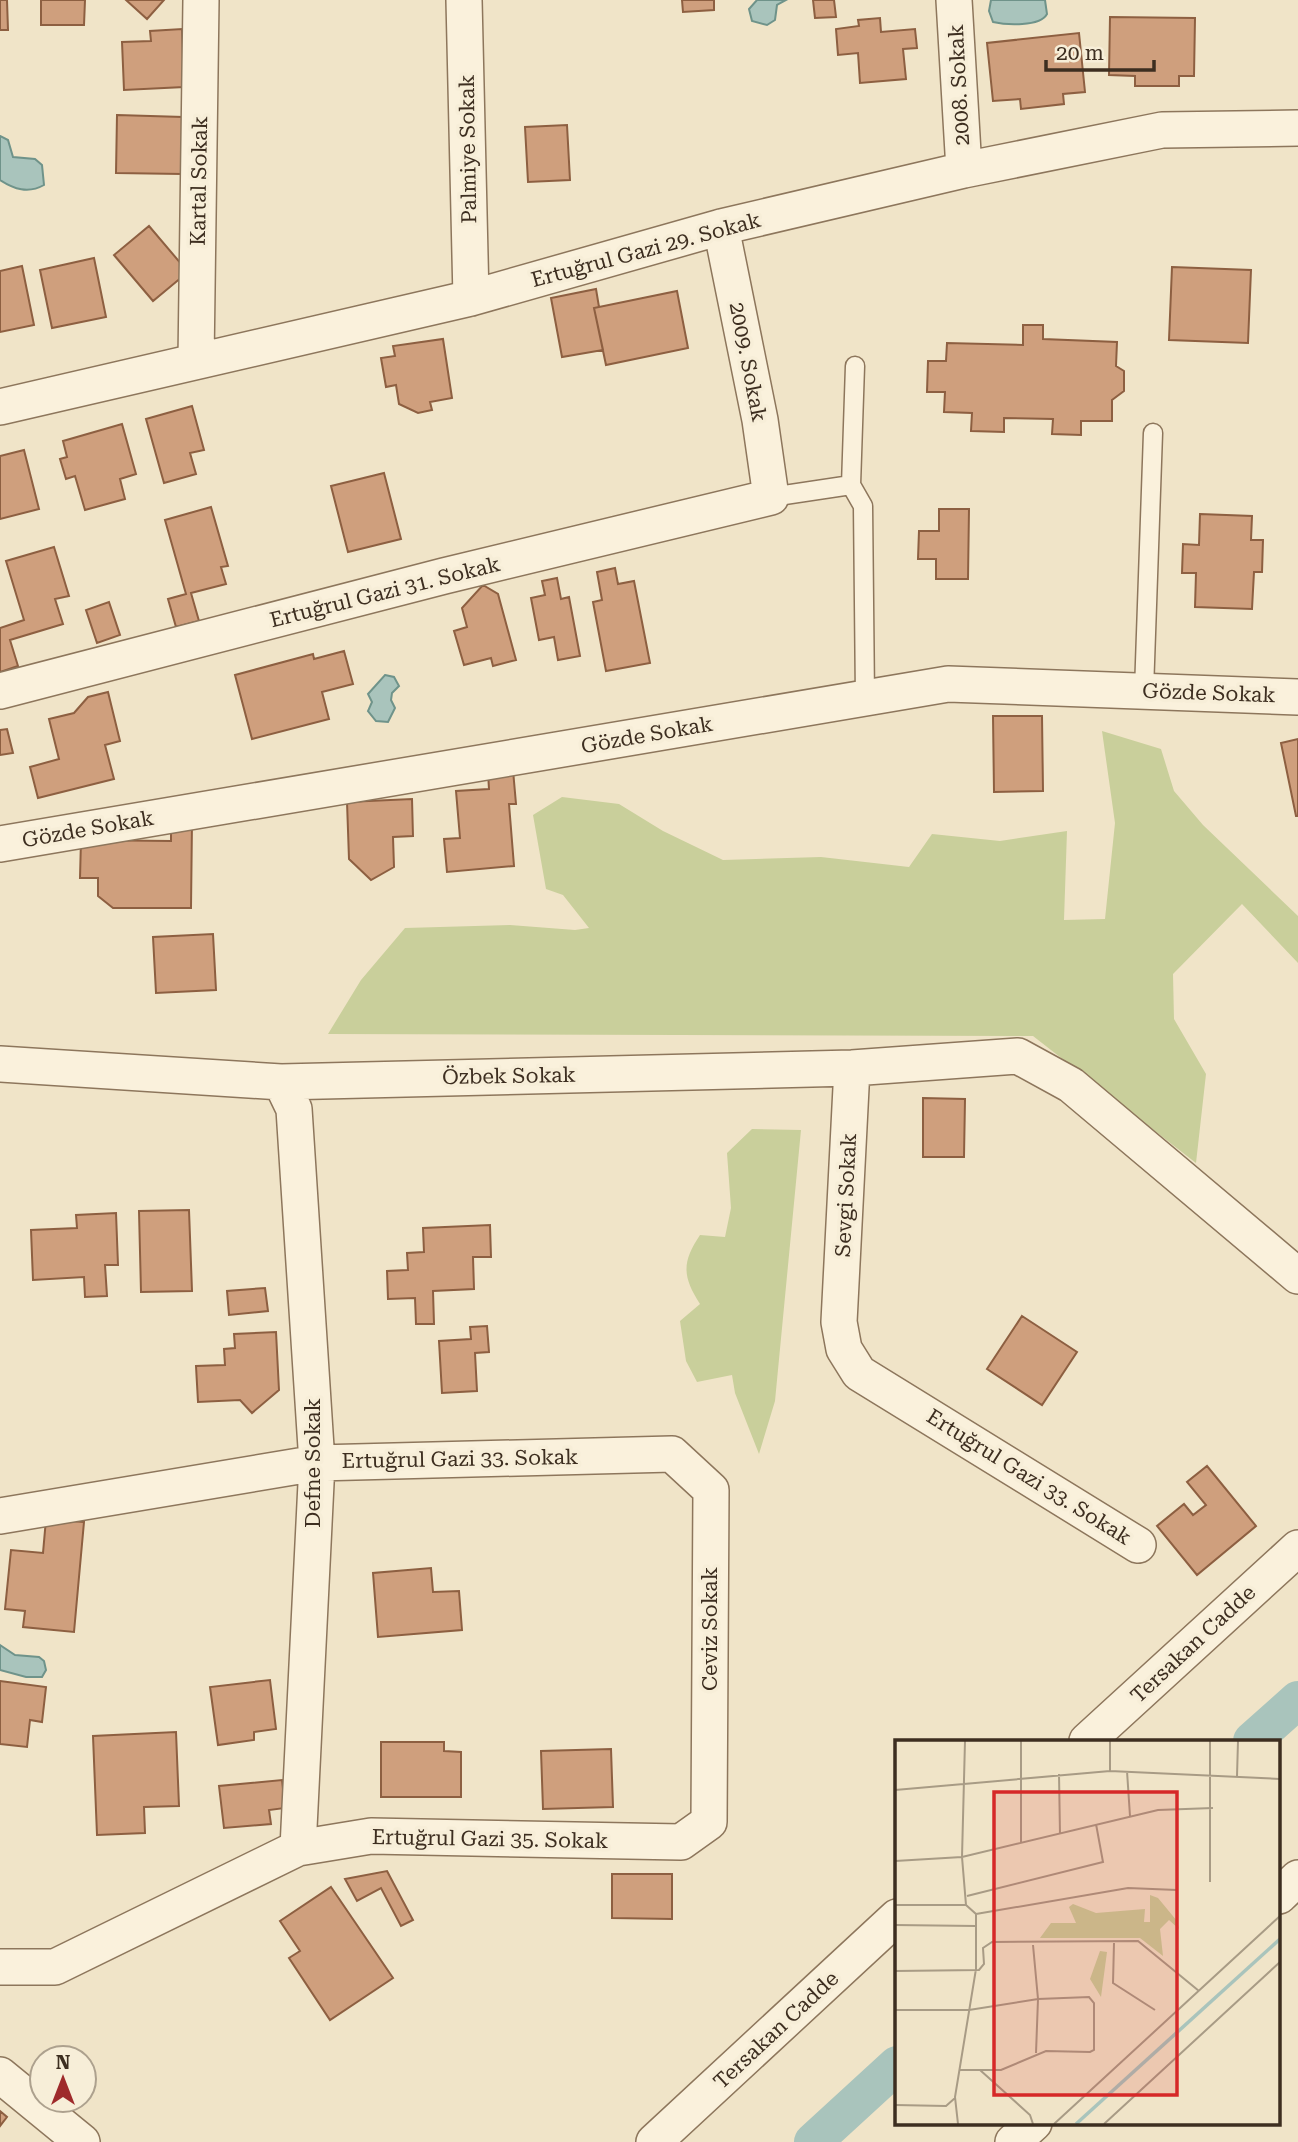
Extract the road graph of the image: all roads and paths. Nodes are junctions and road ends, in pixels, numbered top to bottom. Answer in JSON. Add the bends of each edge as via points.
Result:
{"nodes":[{"id":1,"x":201,"y":0,"type":"edge"},
{"id":2,"x":464,"y":0,"type":"edge"},
{"id":3,"x":954,"y":0,"type":"edge"},
{"id":4,"x":1298,"y":128,"type":"edge"},
{"id":5,"x":964,"y":170,"type":"junction"},
{"id":6,"x":721,"y":228,"type":"junction"},
{"id":7,"x":471,"y":298,"type":"junction"},
{"id":8,"x":196,"y":362,"type":"junction"},
{"id":9,"x":855,"y":366,"type":"dead end"},
{"id":10,"x":0,"y":407,"type":"edge"},
{"id":11,"x":1153,"y":433,"type":"dead end"},
{"id":12,"x":851,"y":485,"type":"junction"},
{"id":13,"x":771,"y":497,"type":"junction"},
{"id":14,"x":0,"y":691,"type":"edge"},
{"id":15,"x":1144,"y":691,"type":"junction"},
{"id":16,"x":1298,"y":696,"type":"edge"},
{"id":17,"x":865,"y":698,"type":"junction"},
{"id":18,"x":0,"y":844,"type":"edge"},
{"id":19,"x":0,"y":1063,"type":"edge"},
{"id":20,"x":852,"y":1068,"type":"junction"},
{"id":21,"x":281,"y":1082,"type":"junction"},
{"id":22,"x":1298,"y":1276,"type":"edge"},
{"id":23,"x":839,"y":1322,"type":"joint"},
{"id":24,"x":672,"y":1454,"type":"joint"},
{"id":25,"x":317,"y":1463,"type":"junction"},
{"id":26,"x":0,"y":1516,"type":"edge"},
{"id":27,"x":1138,"y":1545,"type":"dead end"},
{"id":28,"x":1298,"y":1548,"type":"edge"},
{"id":29,"x":1088,"y":1740,"type":"edge"},
{"id":30,"x":709,"y":1822,"type":"joint"},
{"id":31,"x":298,"y":1848,"type":"junction"},
{"id":32,"x":1298,"y":1878,"type":"edge"},
{"id":33,"x":1280,"y":1895,"type":"edge"},
{"id":34,"x":895,"y":1919,"type":"edge"},
{"id":35,"x":0,"y":1967,"type":"edge"},
{"id":36,"x":0,"y":2075,"type":"edge"},
{"id":37,"x":1033,"y":2124,"type":"edge"},
{"id":38,"x":82,"y":2142,"type":"edge"},
{"id":39,"x":654,"y":2142,"type":"edge"},
{"id":40,"x":1013,"y":2142,"type":"edge"}],
"edges":[{"from":1,"to":8,"type":"street","name":"Kartal Sokak"},
{"from":2,"to":7,"type":"street","name":"Palmiye Sokak"},
{"from":3,"to":5,"type":"street","name":"2008. Sokak"},
{"from":4,"to":5,"type":"street","name":"Ertuğrul Gazi 29. Sokak","via":[[1162,130]]},
{"from":5,"to":6,"type":"street","name":"Ertuğrul Gazi 29. Sokak"},
{"from":6,"to":7,"type":"street","name":"Ertuğrul Gazi 29. Sokak"},
{"from":6,"to":13,"type":"street","name":"2009. Sokak"},
{"from":7,"to":8,"type":"street","name":"Ertuğrul Gazi 29. Sokak"},
{"from":8,"to":10,"type":"street","name":"Ertuğrul Gazi 29. Sokak"},
{"from":9,"to":12,"type":"lane"},
{"from":11,"to":15,"type":"lane"},
{"from":12,"to":13,"type":"lane"},
{"from":12,"to":17,"type":"lane","via":[[863,506]]},
{"from":13,"to":14,"type":"street","name":"Ertuğrul Gazi 31. Sokak"},
{"from":15,"to":16,"type":"street","name":"Gözde Sokak"},
{"from":15,"to":17,"type":"street","name":"Gözde Sokak","via":[[948,684]]},
{"from":17,"to":18,"type":"street","name":"Gözde Sokak"},
{"from":19,"to":21,"type":"street","name":"Özbek Sokak"},
{"from":20,"to":21,"type":"street","name":"Özbek Sokak"},
{"from":20,"to":22,"type":"street","name":"Özbek Sokak","via":[[1018,1056],[1071,1085]]},
{"from":20,"to":23,"type":"street","name":"Sevgi Sokak"},
{"from":21,"to":25,"type":"street","name":"Defne Sokak","via":[[294,1110]]},
{"from":23,"to":27,"type":"street","name":"Ertuğrul Gazi 33. Sokak","via":[[844,1349],[859,1373]]},
{"from":24,"to":25,"type":"street","name":"Ertuğrul Gazi 33. Sokak"},
{"from":24,"to":30,"type":"street","name":"Ceviz Sokak","via":[[711,1490]]},
{"from":25,"to":26,"type":"street","name":"Ertuğrul Gazi 33. Sokak"},
{"from":25,"to":31,"type":"street","name":"Defne Sokak"},
{"from":28,"to":29,"type":"street","name":"Tersakan Cadde"},
{"from":30,"to":31,"type":"street","name":"Ertuğrul Gazi 35. Sokak","via":[[681,1842],[371,1836]]},
{"from":31,"to":35,"type":"street","name":"Ertuğrul Gazi 35. Sokak","via":[[55,1967]]},
{"from":32,"to":33,"type":"street"},
{"from":34,"to":39,"type":"street","name":"Tersakan Cadde"},
{"from":36,"to":38,"type":"street"},
{"from":37,"to":40,"type":"street"}]}
